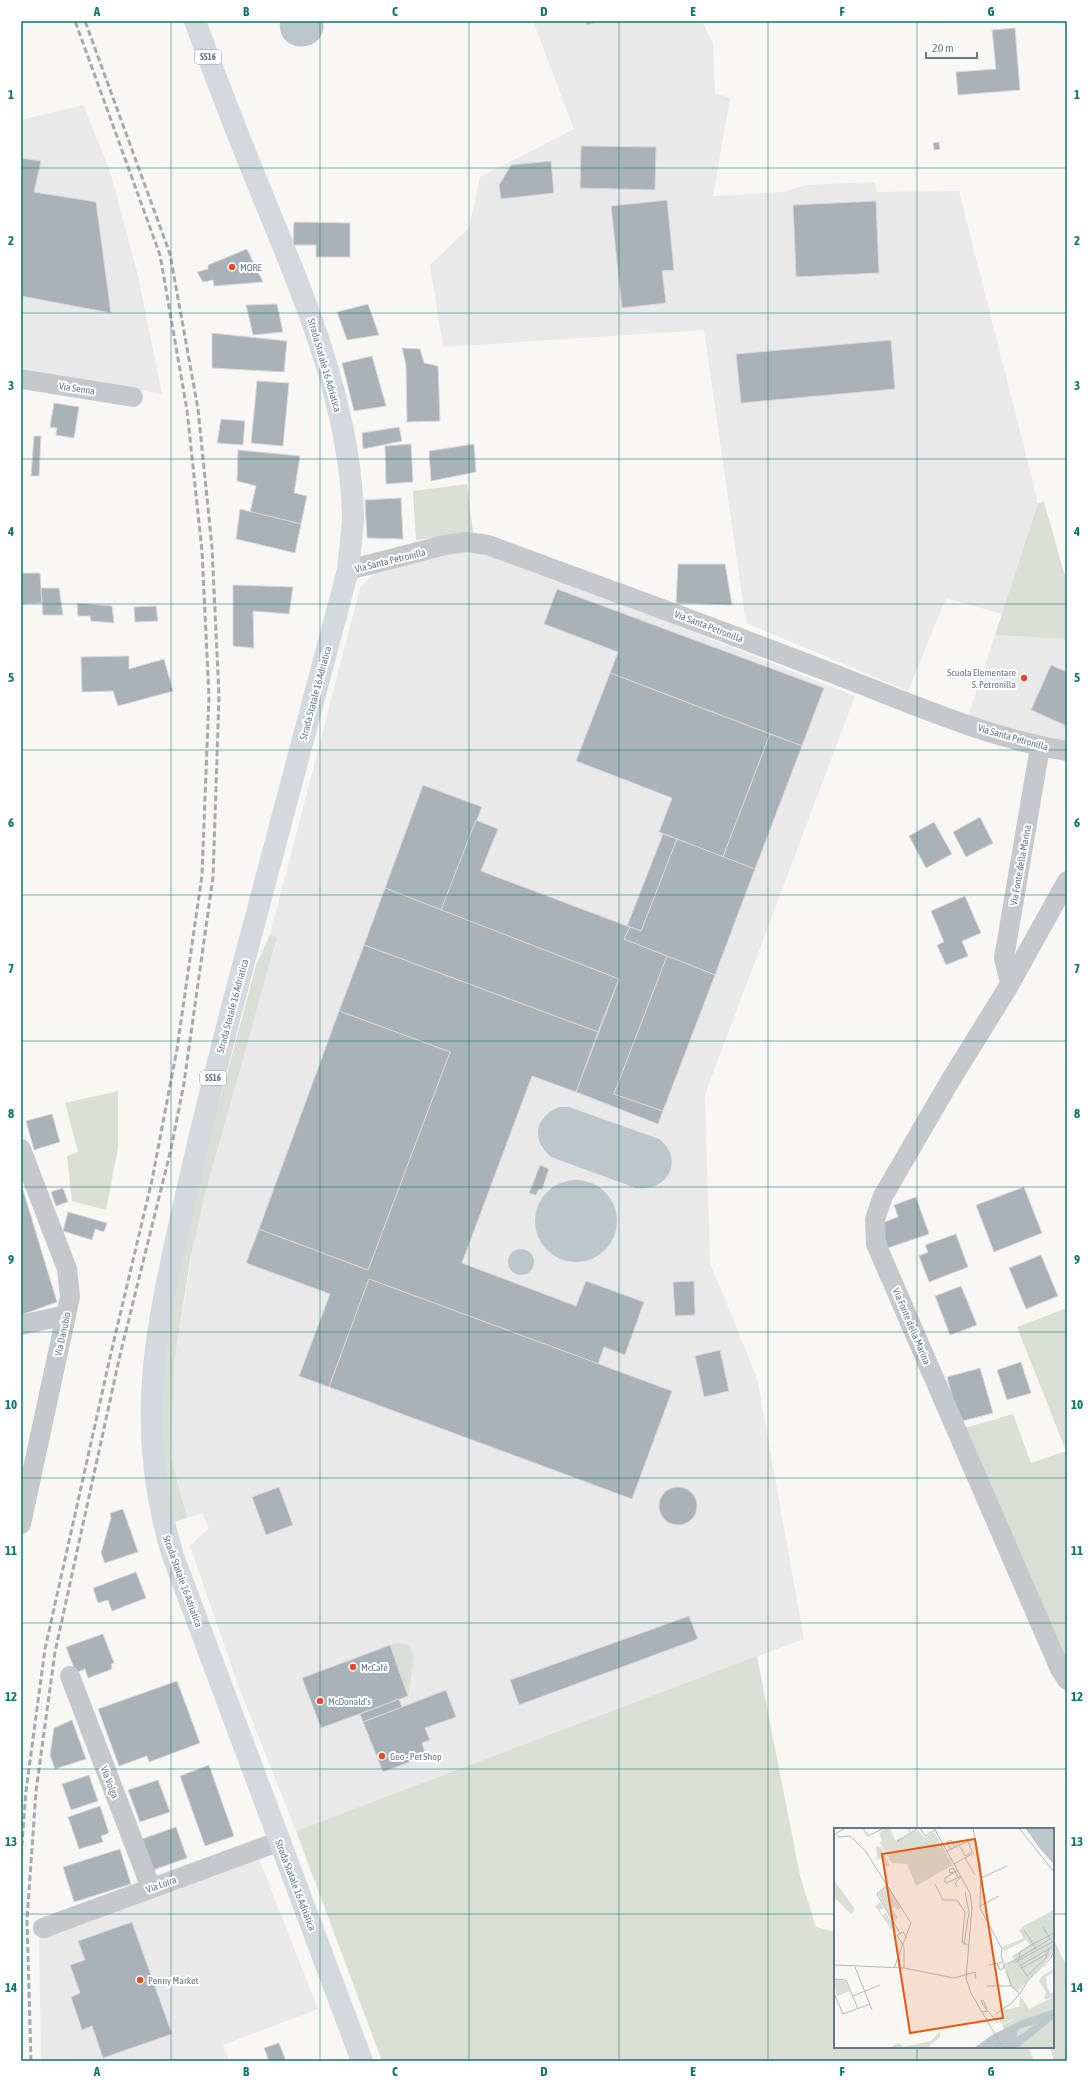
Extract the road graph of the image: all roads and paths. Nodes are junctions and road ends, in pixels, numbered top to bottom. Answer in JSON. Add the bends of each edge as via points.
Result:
{"nodes":[{"id":1,"x":194,"y":21,"type":"edge"},
{"id":2,"x":21,"y":379,"type":"edge"},
{"id":3,"x":133,"y":397,"type":"dead end"},
{"id":4,"x":348,"y":570,"type":"junction"},
{"id":5,"x":1040,"y":747,"type":"junction"},
{"id":6,"x":1067,"y":751,"type":"edge"},
{"id":7,"x":1067,"y":880,"type":"edge"},
{"id":8,"x":1010,"y":983,"type":"junction"},
{"id":9,"x":21,"y":1149,"type":"edge"},
{"id":10,"x":66,"y":1318,"type":"junction"},
{"id":11,"x":21,"y":1325,"type":"edge"},
{"id":12,"x":21,"y":1524,"type":"edge"},
{"id":13,"x":70,"y":1676,"type":"dead end"},
{"id":14,"x":1067,"y":1680,"type":"edge"},
{"id":15,"x":280,"y":1841,"type":"junction"},
{"id":16,"x":151,"y":1888,"type":"junction"},
{"id":17,"x":43,"y":1928,"type":"dead end"},
{"id":18,"x":362,"y":2061,"type":"edge"}],
"edges":[{"from":1,"to":4,"type":"main road","name":"Strada Statale 16 Adriatica","number":"SS16","via":[[297,276],[337,403],[348,457],[353,517]]},
{"from":2,"to":3,"type":"street","name":"Via Senna"},
{"from":4,"to":5,"type":"street","name":"Via Santa Petronilla","via":[[446,545],[468,542],[488,545],[958,721]]},
{"from":4,"to":15,"type":"main road","name":"Strada Statale 16 Adriatica","number":"SS16","via":[[210,1089],[161,1306],[151,1393],[153,1458],[166,1534]]},
{"from":5,"to":6,"type":"street","name":"Via Santa Petronilla"},
{"from":5,"to":8,"type":"street","name":"Via Fonte della Marina","via":[[1004,958]]},
{"from":7,"to":8,"type":"street","name":"Via Fonte della Marina"},
{"from":8,"to":14,"type":"street","name":"Via Fonte della Marina","via":[[883,1196],[875,1219],[876,1244],[1060,1670]]},
{"from":9,"to":10,"type":"street","name":"Via Danubio","via":[[67,1270],[70,1297]]},
{"from":10,"to":11,"type":"street","via":[[57,1317]]},
{"from":10,"to":12,"type":"street","name":"Via Danubio"},
{"from":13,"to":16,"type":"street","name":"Via Volga"},
{"from":15,"to":16,"type":"street","name":"Via Loira"},
{"from":15,"to":18,"type":"main road","name":"Strada Statale 16 Adriatica","number":"SS16"},
{"from":16,"to":17,"type":"street","name":"Via Loira"}]}
